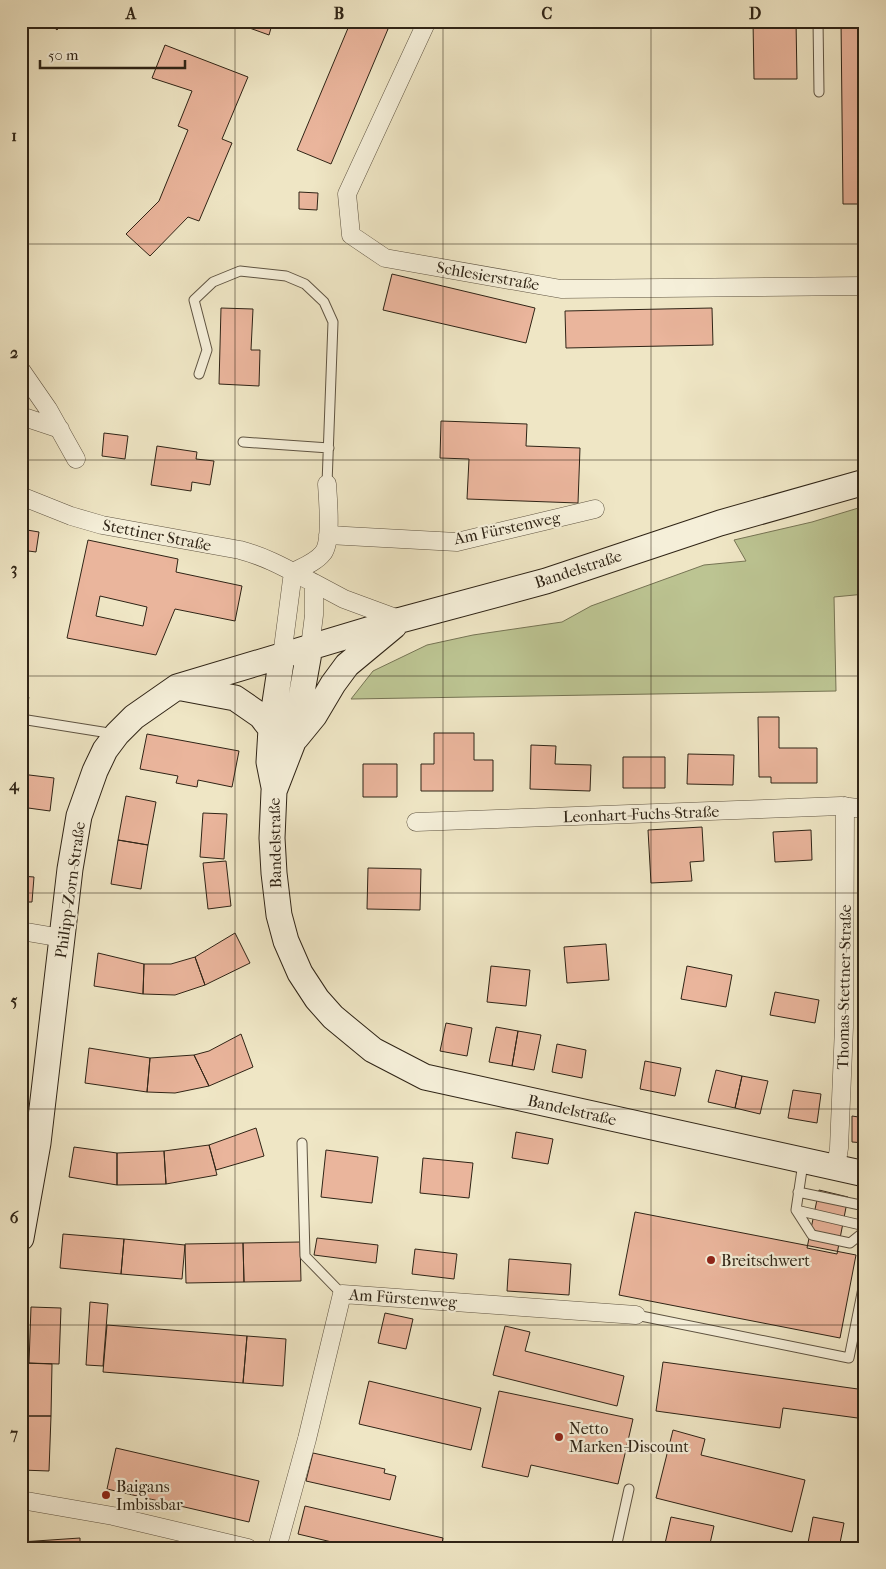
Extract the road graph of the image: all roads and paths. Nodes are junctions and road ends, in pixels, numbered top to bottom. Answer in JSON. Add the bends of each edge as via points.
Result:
{"nodes":[{"id":1,"x":427,"y":21,"type":"edge"},
{"id":2,"x":818,"y":21,"type":"edge"},
{"id":3,"x":819,"y":92,"type":"dead end"},
{"id":4,"x":865,"y":286,"type":"edge"},
{"id":5,"x":21,"y":370,"type":"edge"},
{"id":6,"x":199,"y":374,"type":"dead end"},
{"id":7,"x":21,"y":416,"type":"edge"},
{"id":8,"x":60,"y":430,"type":"junction"},
{"id":9,"x":243,"y":442,"type":"dead end"},
{"id":10,"x":329,"y":448,"type":"junction"},
{"id":11,"x":76,"y":459,"type":"dead end"},
{"id":12,"x":865,"y":482,"type":"edge"},
{"id":13,"x":327,"y":484,"type":"joint"},
{"id":14,"x":21,"y":496,"type":"edge"},
{"id":15,"x":595,"y":509,"type":"dead end"},
{"id":16,"x":328,"y":535,"type":"junction"},
{"id":17,"x":293,"y":572,"type":"junction"},
{"id":18,"x":314,"y":583,"type":"junction"},
{"id":19,"x":402,"y":620,"type":"junction"},
{"id":20,"x":310,"y":647,"type":"junction"},
{"id":21,"x":282,"y":656,"type":"junction"},
{"id":22,"x":177,"y":687,"type":"junction"},
{"id":23,"x":21,"y":719,"type":"edge"},
{"id":24,"x":271,"y":729,"type":"junction"},
{"id":25,"x":117,"y":734,"type":"junction"},
{"id":26,"x":293,"y":742,"type":"junction"},
{"id":27,"x":274,"y":790,"type":"junction"},
{"id":28,"x":845,"y":806,"type":"junction"},
{"id":29,"x":865,"y":809,"type":"edge"},
{"id":30,"x":416,"y":822,"type":"dead end"},
{"id":31,"x":21,"y":931,"type":"edge"},
{"id":32,"x":62,"y":938,"type":"junction"},
{"id":33,"x":302,"y":1142,"type":"dead end"},
{"id":34,"x":803,"y":1160,"type":"junction"},
{"id":35,"x":836,"y":1167,"type":"junction"},
{"id":36,"x":865,"y":1174,"type":"edge"},
{"id":37,"x":798,"y":1192,"type":"junction"},
{"id":38,"x":865,"y":1206,"type":"edge"},
{"id":39,"x":24,"y":1210,"type":"edge"},
{"id":40,"x":796,"y":1210,"type":"junction"},
{"id":41,"x":865,"y":1226,"type":"edge"},
{"id":42,"x":865,"y":1231,"type":"edge"},
{"id":43,"x":21,"y":1238,"type":"edge"},
{"id":44,"x":865,"y":1278,"type":"edge"},
{"id":45,"x":342,"y":1294,"type":"junction"},
{"id":46,"x":636,"y":1315,"type":"joint"},
{"id":47,"x":629,"y":1489,"type":"dead end"},
{"id":48,"x":21,"y":1500,"type":"edge"},
{"id":49,"x":248,"y":1548,"type":"edge"},
{"id":50,"x":277,"y":1548,"type":"edge"},
{"id":51,"x":616,"y":1548,"type":"edge"}],
"edges":[{"from":1,"to":4,"type":"street","name":"Schlesierstraße","via":[[347,194],[351,235],[385,258],[561,289]]},
{"from":2,"to":3,"type":"lane"},
{"from":5,"to":8,"type":"street"},
{"from":6,"to":10,"type":"lane","via":[[207,350],[194,300],[213,282],[240,271],[286,276],[305,284],[324,302],[333,322]]},
{"from":7,"to":8,"type":"street"},
{"from":8,"to":11,"type":"street"},
{"from":9,"to":10,"type":"lane"},
{"from":10,"to":13,"type":"lane"},
{"from":12,"to":19,"type":"street","name":"Bandelstraße","via":[[720,524],[546,581]]},
{"from":13,"to":16,"type":"street"},
{"from":14,"to":17,"type":"street","name":"Stettiner Straße","via":[[102,525],[262,556]]},
{"from":15,"to":16,"type":"street","name":"Am Fürstenweg","via":[[457,542]]},
{"from":16,"to":17,"type":"street","via":[[324,552]]},
{"from":17,"to":18,"type":"street","name":"Stettiner Straße"},
{"from":17,"to":21,"type":"street"},
{"from":18,"to":19,"type":"street","name":"Stettiner Straße","via":[[344,599]]},
{"from":18,"to":20,"type":"street"},
{"from":19,"to":20,"type":"street","name":"Bandelstraße"},
{"from":19,"to":26,"type":"street","via":[[347,665]]},
{"from":20,"to":21,"type":"street","name":"Philipp-Zorn-Straße"},
{"from":20,"to":26,"type":"street","name":"Bandelstraße"},
{"from":21,"to":22,"type":"street","name":"Philipp-Zorn-Straße"},
{"from":21,"to":24,"type":"street"},
{"from":22,"to":24,"type":"street","via":[[235,698],[261,716]]},
{"from":22,"to":25,"type":"street","name":"Philipp-Zorn-Straße","via":[[134,717]]},
{"from":23,"to":25,"type":"lane"},
{"from":24,"to":27,"type":"street","via":[[269,762]]},
{"from":25,"to":32,"type":"street","name":"Philipp-Zorn-Straße","via":[[95,771],[79,816]]},
{"from":26,"to":27,"type":"street","name":"Bandelstraße"},
{"from":27,"to":34,"type":"street","name":"Bandelstraße","via":[[274,873],[286,941],[300,973],[317,999],[333,1017],[373,1050],[425,1077]]},
{"from":28,"to":29,"type":"street","name":"Leonhart-Fuchs-Straße"},
{"from":28,"to":30,"type":"street","name":"Leonhart-Fuchs-Straße"},
{"from":28,"to":35,"type":"street","name":"Thomas-Stettner-Straße","via":[[844,1027]]},
{"from":31,"to":32,"type":"street"},
{"from":32,"to":39,"type":"street","name":"Philipp-Zorn-Straße","via":[[47,1082]]},
{"from":33,"to":45,"type":"lane","via":[[305,1256]]},
{"from":34,"to":35,"type":"street","name":"Bandelstraße"},
{"from":34,"to":37,"type":"lane"},
{"from":35,"to":36,"type":"street","name":"Bandelstraße"},
{"from":37,"to":38,"type":"lane"},
{"from":37,"to":40,"type":"lane"},
{"from":39,"to":43,"type":"street","name":"Philipp-Zorn-Straße"},
{"from":40,"to":41,"type":"lane"},
{"from":40,"to":42,"type":"lane","via":[[812,1235],[850,1243]]},
{"from":44,"to":46,"type":"lane","via":[[849,1358]]},
{"from":45,"to":46,"type":"street","name":"Am Fürstenweg"},
{"from":45,"to":50,"type":"street","name":"Am Fürstenweg"},
{"from":47,"to":51,"type":"lane"},
{"from":48,"to":49,"type":"street","via":[[113,1516]]}]}
